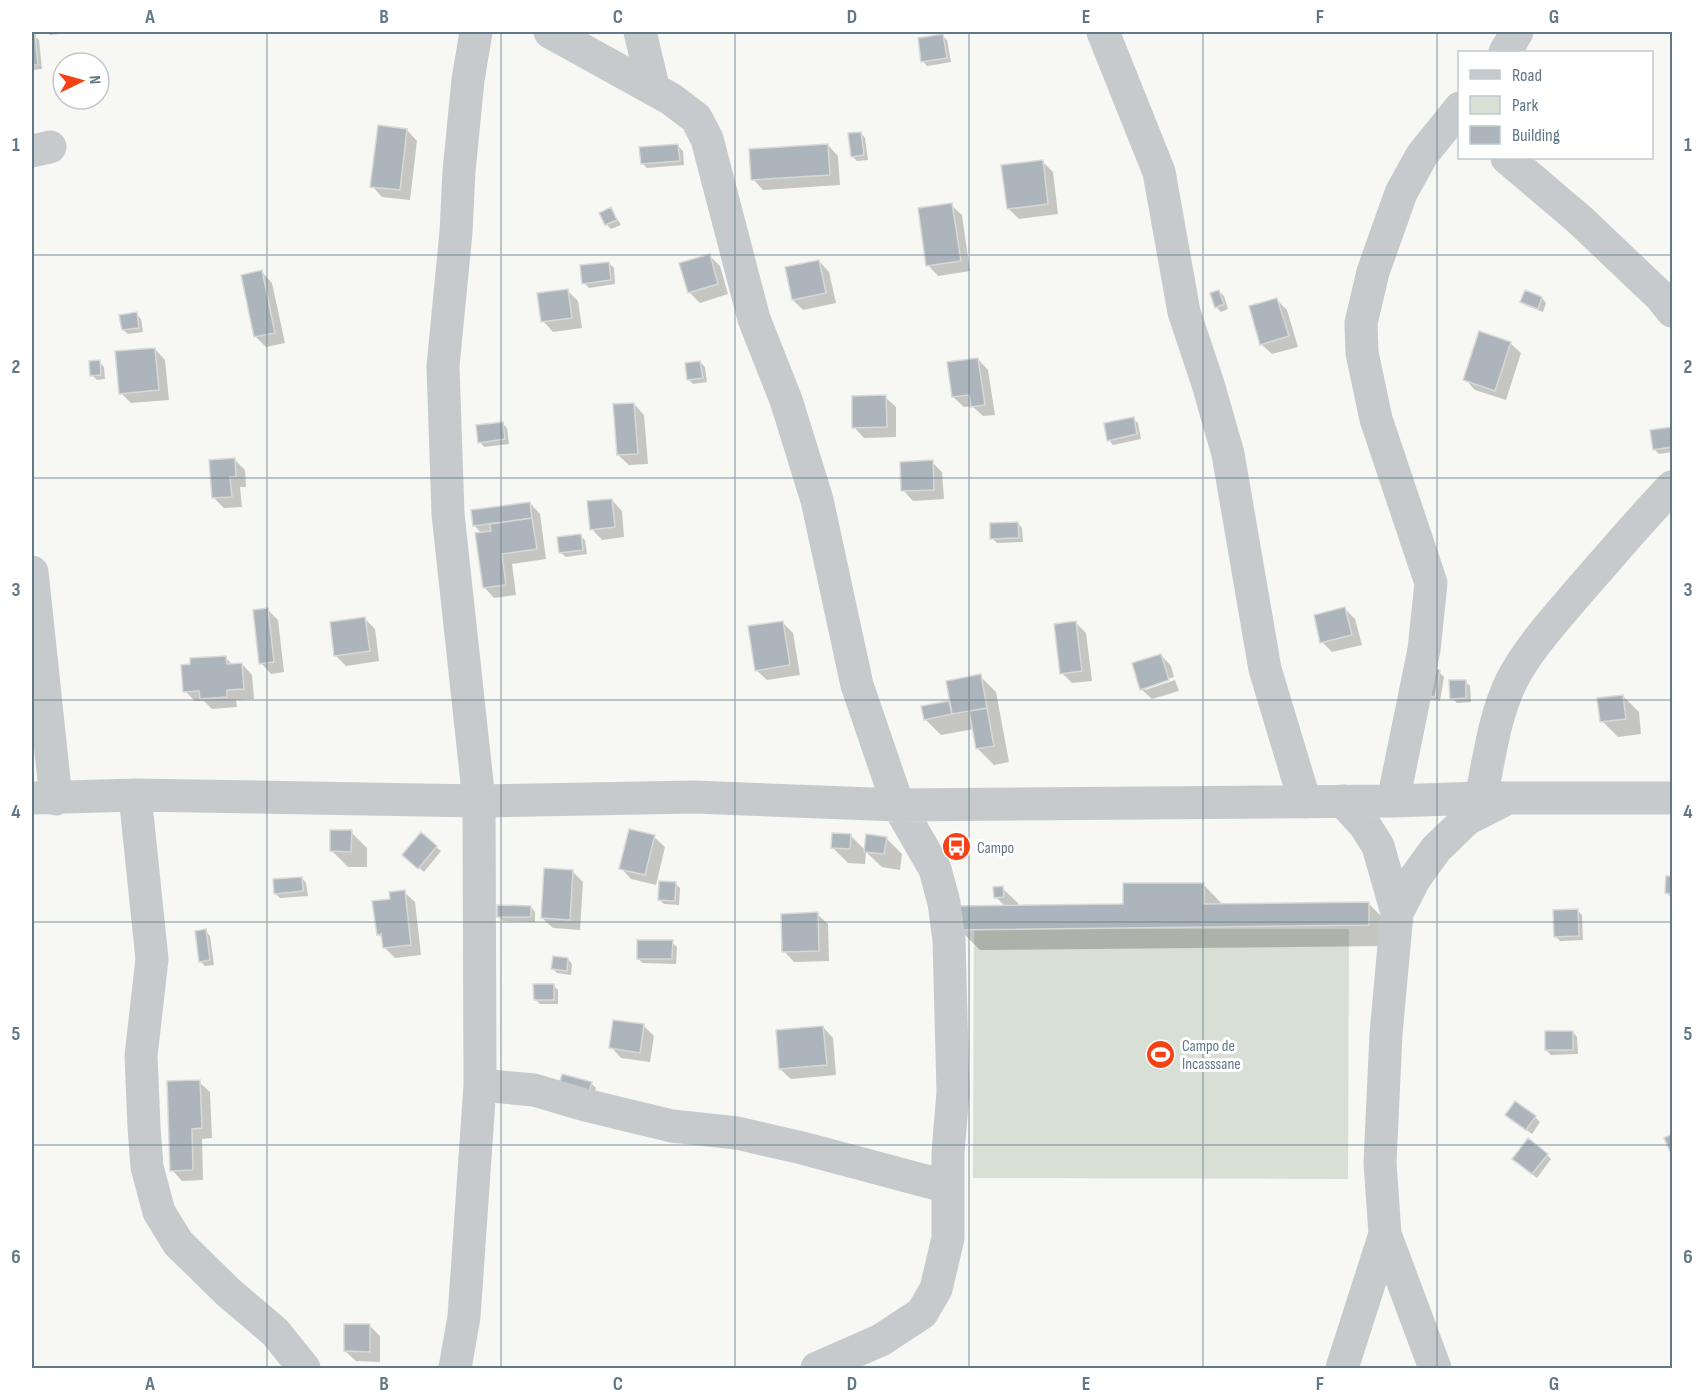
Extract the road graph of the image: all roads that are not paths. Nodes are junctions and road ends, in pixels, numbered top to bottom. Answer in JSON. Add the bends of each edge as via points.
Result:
{"nodes":[{"id":1,"x":476,"y":32,"type":"edge"},
{"id":2,"x":550,"y":32,"type":"edge"},
{"id":3,"x":640,"y":32,"type":"edge"},
{"id":4,"x":1103,"y":32,"type":"edge"},
{"id":5,"x":1517,"y":32,"type":"edge"},
{"id":6,"x":1506,"y":51,"type":"edge"},
{"id":7,"x":654,"y":90,"type":"junction"},
{"id":8,"x":1456,"y":119,"type":"edge"},
{"id":9,"x":1508,"y":159,"type":"edge"},
{"id":10,"x":1672,"y":311,"type":"edge"},
{"id":11,"x":1672,"y":487,"type":"edge"},
{"id":12,"x":32,"y":572,"type":"edge"},
{"id":13,"x":135,"y":795,"type":"junction"},
{"id":14,"x":44,"y":798,"type":"edge"},
{"id":15,"x":1495,"y":798,"type":"junction"},
{"id":16,"x":1672,"y":798,"type":"edge"},
{"id":17,"x":479,"y":801,"type":"junction"},
{"id":18,"x":1343,"y":801,"type":"junction"},
{"id":19,"x":1393,"y":801,"type":"junction"},
{"id":20,"x":1305,"y":802,"type":"junction"},
{"id":21,"x":898,"y":805,"type":"junction"},
{"id":22,"x":1398,"y":913,"type":"junction"},
{"id":23,"x":480,"y":1085,"type":"junction"},
{"id":24,"x":948,"y":1187,"type":"junction"},
{"id":25,"x":1385,"y":1234,"type":"junction"},
{"id":26,"x":304,"y":1368,"type":"edge"},
{"id":27,"x":455,"y":1368,"type":"edge"},
{"id":28,"x":818,"y":1368,"type":"edge"},
{"id":29,"x":1342,"y":1368,"type":"edge"},
{"id":30,"x":1435,"y":1368,"type":"edge"}],
"edges":[{"from":1,"to":17,"type":"street","via":[[459,171],[443,377],[448,514]]},
{"from":2,"to":7,"type":"street"},
{"from":3,"to":7,"type":"street"},
{"from":4,"to":20,"type":"street","via":[[1159,172],[1184,312],[1228,454],[1265,669]]},
{"from":5,"to":6,"type":"street"},
{"from":7,"to":21,"type":"street","via":[[696,118],[707,139],[754,320],[786,400],[817,500],[857,685]]},
{"from":8,"to":19,"type":"street","via":[[1422,155],[1401,193],[1373,272],[1361,323],[1362,353],[1377,420],[1431,584],[1424,650]]},
{"from":9,"to":10,"type":"street","via":[[1580,220]]},
{"from":11,"to":15,"type":"street","via":[[1545,632],[1511,682],[1501,709]]},
{"from":12,"to":14,"type":"street"},
{"from":13,"to":14,"type":"street"},
{"from":13,"to":17,"type":"street"},
{"from":13,"to":26,"type":"street","via":[[152,958],[141,1056],[147,1167],[159,1212],[178,1243],[275,1332]]},
{"from":15,"to":16,"type":"street"},
{"from":15,"to":19,"type":"street"},
{"from":15,"to":22,"type":"street","via":[[1436,849],[1415,878]]},
{"from":17,"to":21,"type":"street","via":[[694,798]]},
{"from":17,"to":23,"type":"street"},
{"from":18,"to":19,"type":"street"},
{"from":18,"to":20,"type":"street"},
{"from":18,"to":22,"type":"street","via":[[1378,846]]},
{"from":20,"to":21,"type":"street"},
{"from":21,"to":24,"type":"street","via":[[935,869],[949,940],[952,1080]]},
{"from":22,"to":25,"type":"street","via":[[1386,1034],[1380,1163]]},
{"from":23,"to":24,"type":"street","via":[[534,1090],[672,1126],[737,1133]]},
{"from":23,"to":27,"type":"street","via":[[464,1317]]},
{"from":24,"to":28,"type":"street","via":[[948,1238],[936,1289],[922,1312],[881,1340]]},
{"from":25,"to":29,"type":"street"},
{"from":25,"to":30,"type":"street"}]}
